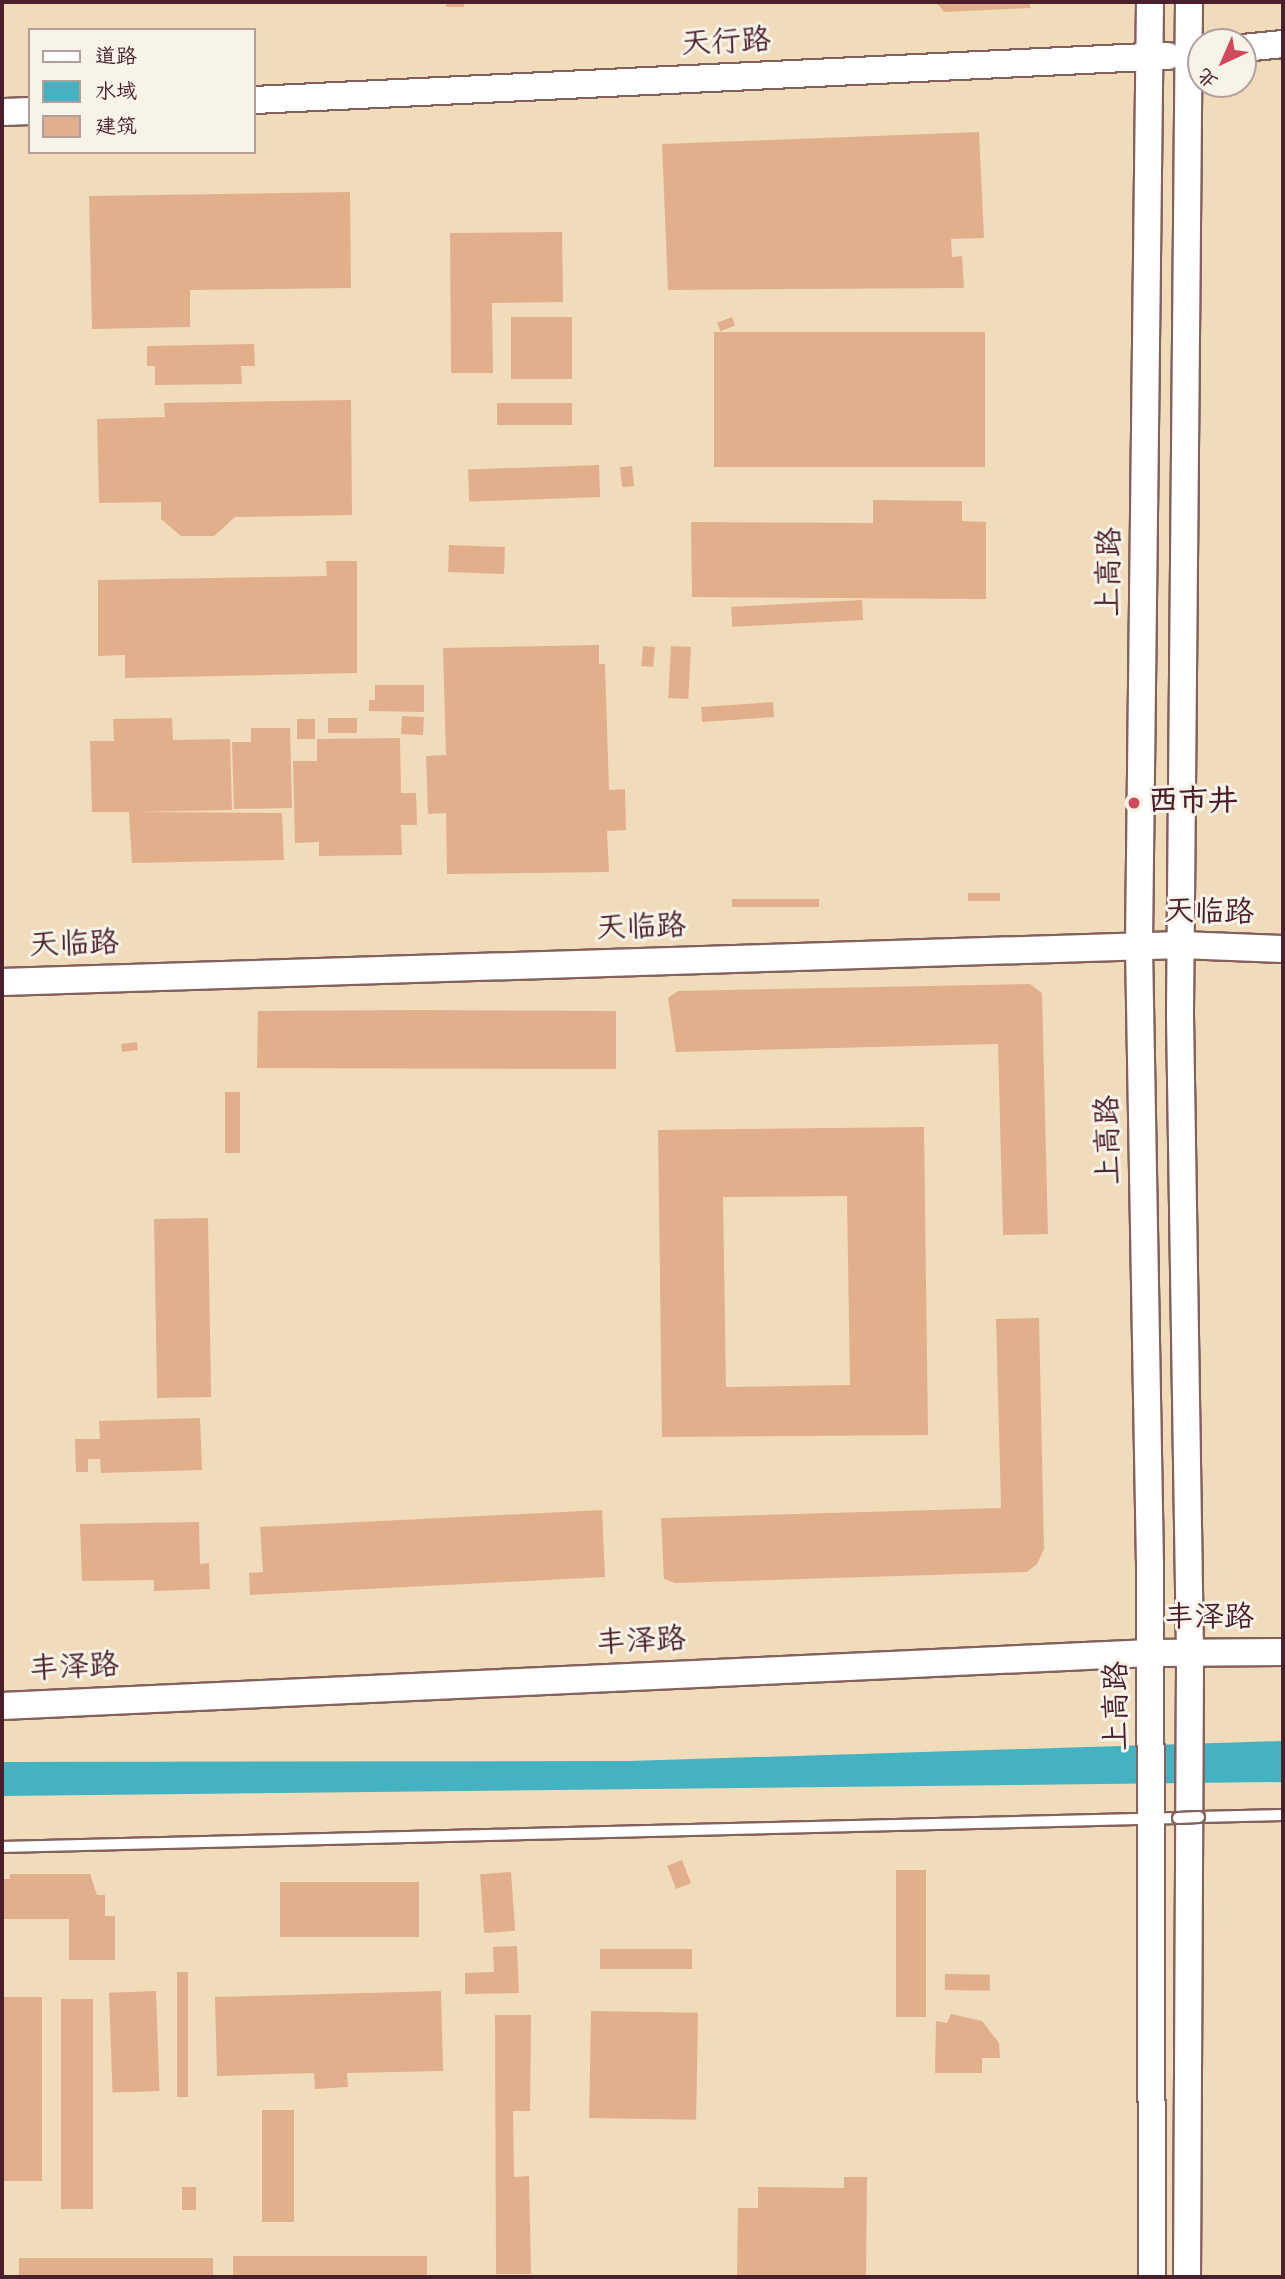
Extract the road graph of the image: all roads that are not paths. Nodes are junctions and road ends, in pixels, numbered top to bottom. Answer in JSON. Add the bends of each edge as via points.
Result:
{"nodes":[{"id":1,"x":1150,"y":2,"type":"edge"},
{"id":2,"x":1189,"y":2,"type":"edge"},
{"id":3,"x":1192,"y":28,"type":"edge"},
{"id":4,"x":1283,"y":44,"type":"edge"},
{"id":5,"x":1257,"y":47,"type":"edge"},
{"id":6,"x":1187,"y":54,"type":"edge"},
{"id":7,"x":1150,"y":57,"type":"junction"},
{"id":8,"x":1193,"y":98,"type":"edge"},
{"id":9,"x":256,"y":100,"type":"edge"},
{"id":10,"x":28,"y":111,"type":"edge"},
{"id":11,"x":2,"y":112,"type":"edge"},
{"id":12,"x":1181,"y":945,"type":"junction"},
{"id":13,"x":1139,"y":947,"type":"junction"},
{"id":14,"x":1282,"y":949,"type":"edge"},
{"id":15,"x":2,"y":982,"type":"edge"},
{"id":16,"x":1190,"y":1652,"type":"junction"},
{"id":17,"x":1283,"y":1652,"type":"edge"},
{"id":18,"x":1151,"y":1653,"type":"junction"},
{"id":19,"x":2,"y":1706,"type":"edge"},
{"id":20,"x":1283,"y":1815,"type":"edge"},
{"id":21,"x":1151,"y":1818,"type":"junction"},
{"id":22,"x":2,"y":1847,"type":"edge"},
{"id":23,"x":1152,"y":2277,"type":"edge"},
{"id":24,"x":1187,"y":2277,"type":"edge"}],
"edges":[{"from":1,"to":7,"type":"main road","name":"上高路"},
{"from":2,"to":3,"type":"main road"},
{"from":4,"to":5,"type":"main road"},
{"from":6,"to":7,"type":"main road","name":"天行路"},
{"from":7,"to":9,"type":"main road","name":"天行路"},
{"from":7,"to":13,"type":"main road","name":"上高路"},
{"from":8,"to":12,"type":"main road"},
{"from":10,"to":11,"type":"main road"},
{"from":12,"to":13,"type":"main road","name":"天临路"},
{"from":12,"to":14,"type":"main road","name":"天临路"},
{"from":12,"to":16,"type":"main road"},
{"from":13,"to":15,"type":"main road","name":"天临路"},
{"from":13,"to":18,"type":"main road","name":"上高路"},
{"from":16,"to":17,"type":"main road","name":"丰泽路"},
{"from":16,"to":18,"type":"main road","name":"丰泽路"},
{"from":16,"to":24,"type":"main road"},
{"from":18,"to":19,"type":"main road","name":"丰泽路"},
{"from":18,"to":21,"type":"main road","name":"上高路"},
{"from":20,"to":21,"type":"lane","bridge":true},
{"from":21,"to":22,"type":"lane"},
{"from":21,"to":23,"type":"main road","name":"上高路"}]}
